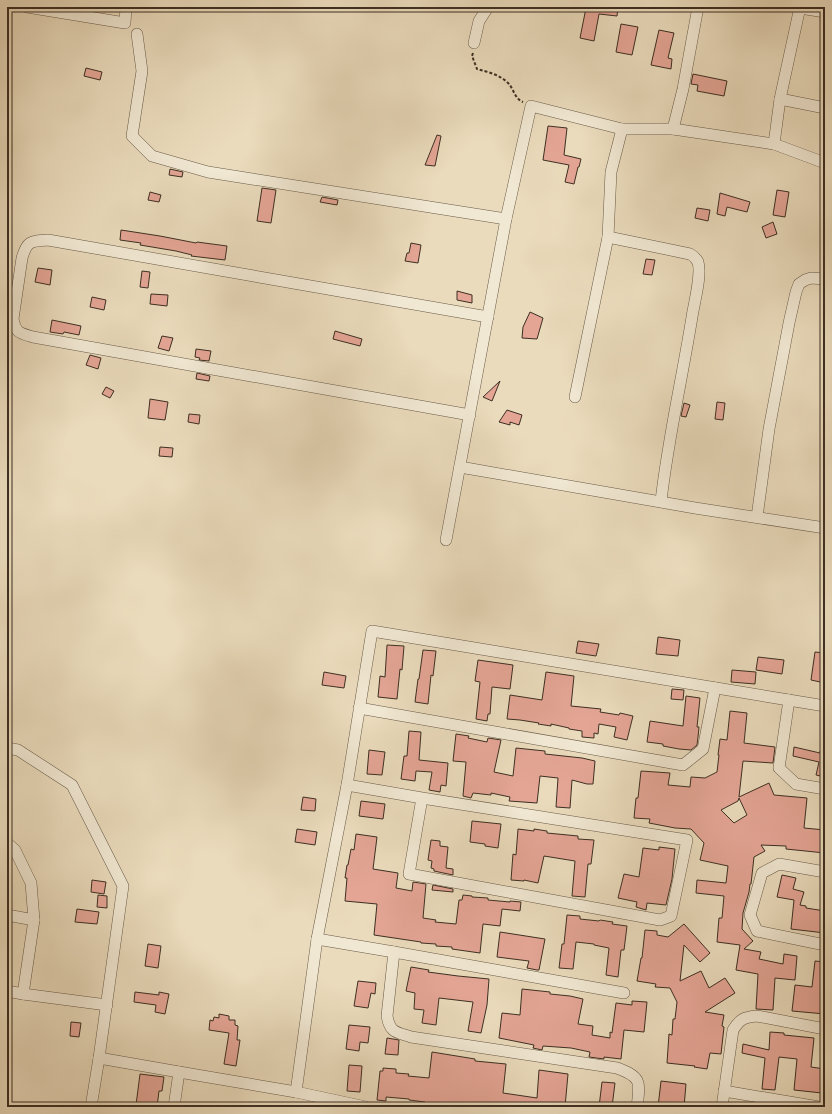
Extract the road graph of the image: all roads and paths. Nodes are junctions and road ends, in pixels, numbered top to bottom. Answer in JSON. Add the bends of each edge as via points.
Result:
{"nodes":[{"id":1,"x":27,"y":7,"type":"edge"},
{"id":2,"x":126,"y":7,"type":"edge"},
{"id":3,"x":488,"y":7,"type":"edge"},
{"id":4,"x":698,"y":7,"type":"edge"},
{"id":5,"x":800,"y":8,"type":"edge"},
{"id":6,"x":825,"y":12,"type":"edge"},
{"id":7,"x":136,"y":34,"type":"dead end"},
{"id":8,"x":474,"y":43,"type":"joint"},
{"id":9,"x":780,"y":99,"type":"junction"},
{"id":10,"x":531,"y":106,"type":"junction"},
{"id":11,"x":825,"y":108,"type":"edge"},
{"id":12,"x":622,"y":129,"type":"junction"},
{"id":13,"x":673,"y":129,"type":"junction"},
{"id":14,"x":774,"y":144,"type":"junction"},
{"id":15,"x":825,"y":163,"type":"edge"},
{"id":16,"x":506,"y":219,"type":"junction"},
{"id":17,"x":608,"y":237,"type":"junction"},
{"id":18,"x":825,"y":279,"type":"edge"},
{"id":19,"x":488,"y":317,"type":"junction"},
{"id":20,"x":575,"y":397,"type":"dead end"},
{"id":21,"x":470,"y":415,"type":"junction"},
{"id":22,"x":460,"y":467,"type":"junction"},
{"id":23,"x":661,"y":502,"type":"junction"},
{"id":24,"x":757,"y":517,"type":"junction"},
{"id":25,"x":825,"y":528,"type":"edge"},
{"id":26,"x":446,"y":540,"type":"dead end"},
{"id":27,"x":715,"y":688,"type":"junction"},
{"id":28,"x":789,"y":700,"type":"junction"},
{"id":29,"x":825,"y":706,"type":"edge"},
{"id":30,"x":359,"y":708,"type":"junction"},
{"id":31,"x":7,"y":748,"type":"edge"},
{"id":32,"x":347,"y":785,"type":"junction"},
{"id":33,"x":825,"y":789,"type":"edge"},
{"id":34,"x":422,"y":798,"type":"junction"},
{"id":35,"x":7,"y":843,"type":"edge"},
{"id":36,"x":825,"y":872,"type":"edge"},
{"id":37,"x":7,"y":915,"type":"edge"},
{"id":38,"x":34,"y":920,"type":"junction"},
{"id":39,"x":317,"y":940,"type":"junction"},
{"id":40,"x":825,"y":945,"type":"edge"},
{"id":41,"x":394,"y":952,"type":"junction"},
{"id":42,"x":7,"y":991,"type":"edge"},
{"id":43,"x":624,"y":993,"type":"dead end"},
{"id":44,"x":23,"y":994,"type":"junction"},
{"id":45,"x":107,"y":1005,"type":"junction"},
{"id":46,"x":825,"y":1029,"type":"edge"},
{"id":47,"x":99,"y":1058,"type":"junction"},
{"id":48,"x":179,"y":1072,"type":"junction"},
{"id":49,"x":724,"y":1091,"type":"junction"},
{"id":50,"x":296,"y":1092,"type":"junction"},
{"id":51,"x":91,"y":1107,"type":"edge"},
{"id":52,"x":174,"y":1107,"type":"edge"},
{"id":53,"x":366,"y":1107,"type":"edge"},
{"id":54,"x":637,"y":1107,"type":"edge"},
{"id":55,"x":722,"y":1107,"type":"edge"},
{"id":56,"x":819,"y":1107,"type":"edge"}],
"edges":[{"from":1,"to":2,"type":"street","via":[[125,23]]},
{"from":3,"to":8,"type":"street","via":[[479,21]]},
{"from":4,"to":13,"type":"street"},
{"from":5,"to":6,"type":"street"},
{"from":5,"to":9,"type":"street"},
{"from":7,"to":16,"type":"street","via":[[142,71],[132,136],[152,156],[208,172]]},
{"from":8,"to":10,"type":"path","via":[[472,56],[477,69],[493,74],[508,84],[519,100]]},
{"from":9,"to":11,"type":"street"},
{"from":9,"to":14,"type":"street"},
{"from":10,"to":12,"type":"street"},
{"from":10,"to":16,"type":"street"},
{"from":12,"to":13,"type":"street"},
{"from":12,"to":17,"type":"street","via":[[611,172]]},
{"from":13,"to":14,"type":"street"},
{"from":14,"to":15,"type":"street"},
{"from":16,"to":19,"type":"street"},
{"from":17,"to":20,"type":"street"},
{"from":17,"to":23,"type":"street","via":[[690,254],[698,263],[698,278],[669,439]]},
{"from":18,"to":24,"type":"street","via":[[805,280],[799,284],[796,292],[769,429]]},
{"from":19,"to":21,"type":"street"},
{"from":19,"to":21,"type":"street","via":[[48,240],[36,240],[28,244],[22,258],[13,319],[15,328],[22,334]]},
{"from":21,"to":22,"type":"street"},
{"from":22,"to":23,"type":"street"},
{"from":22,"to":26,"type":"street"},
{"from":23,"to":24,"type":"street"},
{"from":24,"to":25,"type":"street"},
{"from":27,"to":28,"type":"street"},
{"from":27,"to":30,"type":"street","via":[[702,749],[683,765]]},
{"from":27,"to":30,"type":"street","via":[[372,631]]},
{"from":28,"to":29,"type":"street"},
{"from":28,"to":33,"type":"street","via":[[779,768],[796,784]]},
{"from":30,"to":32,"type":"street"},
{"from":31,"to":45,"type":"street","via":[[18,750],[72,786],[123,886]]},
{"from":32,"to":34,"type":"street"},
{"from":32,"to":39,"type":"street"},
{"from":34,"to":34,"type":"street","via":[[687,840],[671,916],[660,920],[409,874]]},
{"from":35,"to":38,"type":"street","via":[[15,850],[31,883]]},
{"from":36,"to":40,"type":"street","via":[[780,864],[762,873],[750,915],[757,931]]},
{"from":37,"to":38,"type":"street"},
{"from":38,"to":44,"type":"street"},
{"from":39,"to":41,"type":"street"},
{"from":39,"to":50,"type":"street"},
{"from":41,"to":43,"type":"street"},
{"from":41,"to":54,"type":"street","via":[[387,1016],[392,1029],[411,1037],[617,1068],[636,1078],[639,1087]]},
{"from":42,"to":44,"type":"street"},
{"from":44,"to":45,"type":"street"},
{"from":45,"to":47,"type":"street"},
{"from":46,"to":49,"type":"street","via":[[757,1016],[740,1020],[733,1030]]},
{"from":47,"to":48,"type":"street"},
{"from":47,"to":51,"type":"street"},
{"from":48,"to":50,"type":"street"},
{"from":48,"to":52,"type":"street"},
{"from":49,"to":55,"type":"street"},
{"from":49,"to":56,"type":"street"},
{"from":50,"to":53,"type":"street"}]}
